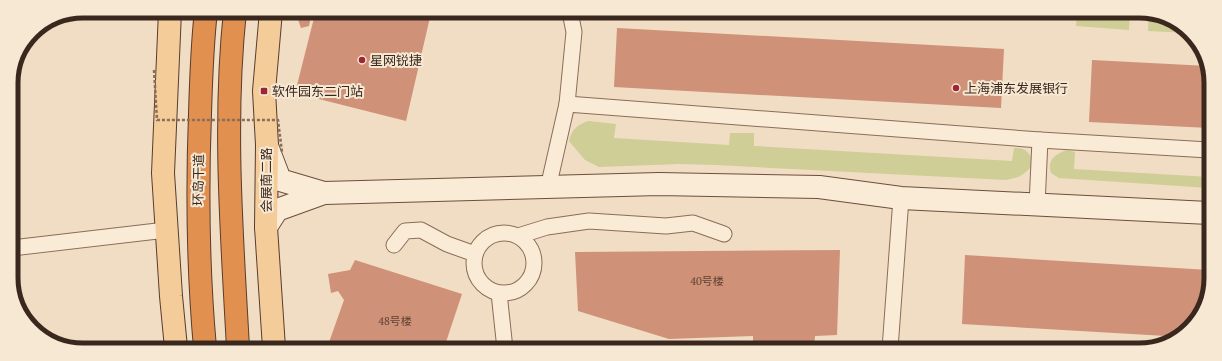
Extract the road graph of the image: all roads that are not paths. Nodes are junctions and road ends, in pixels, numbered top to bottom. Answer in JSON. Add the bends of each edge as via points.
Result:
{"nodes":[{"id":1,"x":170,"y":18,"type":"edge"},
{"id":2,"x":205,"y":18,"type":"edge"},
{"id":3,"x":234,"y":18,"type":"edge"},
{"id":4,"x":270,"y":18,"type":"edge"},
{"id":5,"x":571,"y":18,"type":"edge"},
{"id":6,"x":567,"y":104,"type":"junction"},
{"id":7,"x":1040,"y":140,"type":"junction"},
{"id":8,"x":274,"y":148,"type":"junction"},
{"id":9,"x":1204,"y":150,"type":"edge"},
{"id":10,"x":548,"y":188,"type":"junction"},
{"id":11,"x":324,"y":193,"type":"junction"},
{"id":12,"x":901,"y":198,"type":"junction"},
{"id":13,"x":1037,"y":205,"type":"junction"},
{"id":14,"x":1204,"y":212,"type":"edge"},
{"id":15,"x":266,"y":227,"type":"junction"},
{"id":16,"x":166,"y":230,"type":"junction"},
{"id":17,"x":724,"y":234,"type":"dead end"},
{"id":18,"x":518,"y":236,"type":"junction"},
{"id":19,"x":394,"y":245,"type":"dead end"},
{"id":20,"x":18,"y":247,"type":"edge"},
{"id":21,"x":475,"y":254,"type":"junction"},
{"id":22,"x":498,"y":293,"type":"junction"},
{"id":23,"x":176,"y":343,"type":"edge"},
{"id":24,"x":205,"y":343,"type":"edge"},
{"id":25,"x":238,"y":343,"type":"edge"},
{"id":26,"x":274,"y":343,"type":"edge"},
{"id":27,"x":504,"y":343,"type":"edge"},
{"id":28,"x":890,"y":343,"type":"edge"}],
"edges":[{"from":1,"to":16,"type":"main road","via":[[162,173]]},
{"from":2,"to":24,"type":"highway","name":"环岛干道","via":[[197,187],[200,296]]},
{"from":3,"to":25,"type":"highway","via":[[231,51],[230,186]]},
{"from":4,"to":8,"type":"main road","name":"会展南二路","via":[[264,91]]},
{"from":5,"to":6,"type":"street","via":[[574,32]]},
{"from":6,"to":7,"type":"street"},
{"from":6,"to":10,"type":"street"},
{"from":7,"to":9,"type":"street"},
{"from":7,"to":13,"type":"street"},
{"from":8,"to":11,"type":"street","via":[[280,180]]},
{"from":8,"to":15,"type":"main road","name":"会展南二路"},
{"from":10,"to":11,"type":"street"},
{"from":10,"to":12,"type":"street","via":[[659,184],[819,187]]},
{"from":11,"to":15,"type":"street","via":[[277,210]]},
{"from":12,"to":13,"type":"street"},
{"from":12,"to":28,"type":"street"},
{"from":13,"to":14,"type":"street"},
{"from":15,"to":26,"type":"main road","name":"会展南二路"},
{"from":16,"to":20,"type":"street"},
{"from":16,"to":23,"type":"main road"},
{"from":17,"to":18,"type":"street","via":[[693,223],[666,226],[590,221],[547,227]]},
{"from":18,"to":21,"type":"street","via":[[501,233],[491,236],[482,242]]},
{"from":18,"to":22,"type":"street","via":[[530,247],[535,262],[534,273],[522,288],[512,293]]},
{"from":19,"to":21,"type":"street","via":[[405,231],[421,230],[447,244]]},
{"from":21,"to":22,"type":"street","via":[[476,276],[488,289]]},
{"from":22,"to":27,"type":"street"}]}
